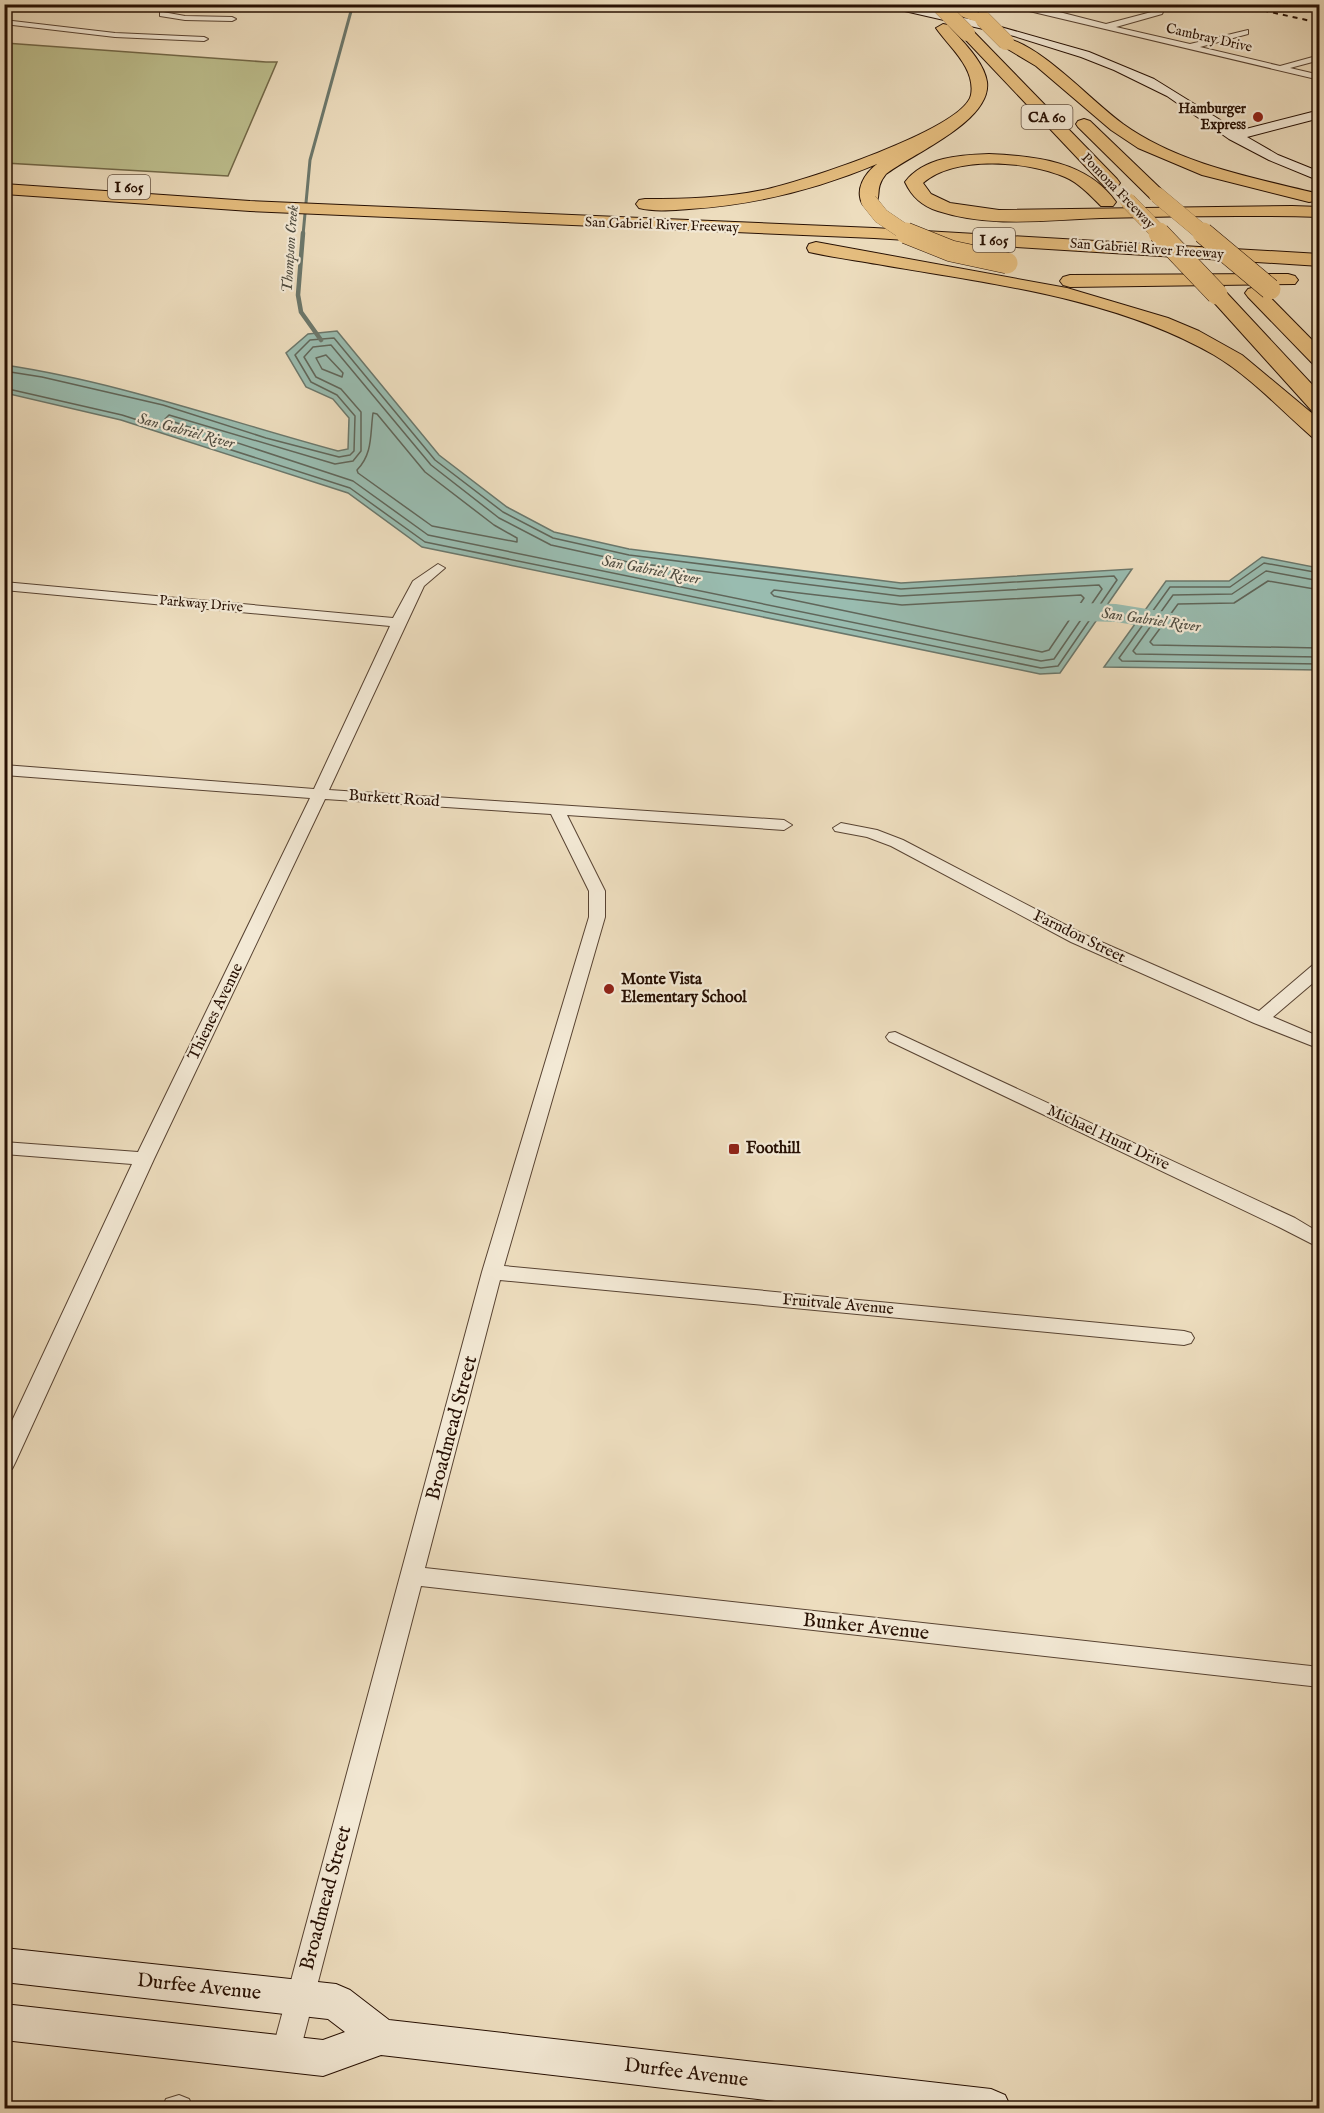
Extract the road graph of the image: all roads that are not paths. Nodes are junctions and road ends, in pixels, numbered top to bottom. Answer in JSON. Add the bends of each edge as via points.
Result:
{"nodes":[{"id":1,"x":158,"y":4,"type":"edge"},
{"id":2,"x":879,"y":4,"type":"edge"},
{"id":3,"x":1023,"y":4,"type":"edge"},
{"id":4,"x":956,"y":9,"type":"edge"},
{"id":5,"x":1159,"y":12,"type":"dead end"},
{"id":6,"x":232,"y":19,"type":"dead end"},
{"id":7,"x":4,"y":22,"type":"edge"},
{"id":8,"x":1104,"y":27,"type":"junction"},
{"id":9,"x":1245,"y":32,"type":"dead end"},
{"id":10,"x":204,"y":39,"type":"dead end"},
{"id":11,"x":1006,"y":42,"type":"junction"},
{"id":12,"x":1191,"y":47,"type":"junction"},
{"id":13,"x":1320,"y":57,"type":"edge"},
{"id":14,"x":1280,"y":69,"type":"junction"},
{"id":15,"x":1320,"y":78,"type":"edge"},
{"id":16,"x":1320,"y":114,"type":"edge"},
{"id":17,"x":943,"y":129,"type":"junction"},
{"id":18,"x":1234,"y":136,"type":"junction"},
{"id":19,"x":1320,"y":177,"type":"edge"},
{"id":20,"x":4,"y":183,"type":"edge"},
{"id":21,"x":498,"y":199,"type":"dead end"},
{"id":22,"x":1320,"y":199,"type":"edge"},
{"id":23,"x":633,"y":204,"type":"dead end"},
{"id":24,"x":373,"y":206,"type":"junction"},
{"id":25,"x":400,"y":207,"type":"junction"},
{"id":26,"x":1320,"y":212,"type":"edge"},
{"id":27,"x":747,"y":219,"type":"junction"},
{"id":28,"x":1320,"y":224,"type":"edge"},
{"id":29,"x":668,"y":225,"type":"junction"},
{"id":30,"x":1320,"y":251,"type":"edge"},
{"id":31,"x":886,"y":260,"type":"junction"},
{"id":32,"x":1320,"y":260,"type":"edge"},
{"id":33,"x":1027,"y":265,"type":"dead end"},
{"id":34,"x":1055,"y":268,"type":"dead end"},
{"id":35,"x":1194,"y":270,"type":"junction"},
{"id":36,"x":1314,"y":275,"type":"edge"},
{"id":37,"x":1262,"y":291,"type":"junction"},
{"id":38,"x":1312,"y":323,"type":"dead end"},
{"id":39,"x":1320,"y":360,"type":"edge"},
{"id":40,"x":1320,"y":406,"type":"edge"},
{"id":41,"x":1320,"y":432,"type":"edge"},
{"id":42,"x":438,"y":568,"type":"dead end"},
{"id":43,"x":4,"y":586,"type":"edge"},
{"id":44,"x":398,"y":623,"type":"junction"},
{"id":45,"x":4,"y":770,"type":"edge"},
{"id":46,"x":318,"y":794,"type":"junction"},
{"id":47,"x":556,"y":810,"type":"junction"},
{"id":48,"x":784,"y":825,"type":"dead end"},
{"id":49,"x":841,"y":828,"type":"dead end"},
{"id":50,"x":1320,"y":968,"type":"edge"},
{"id":51,"x":1260,"y":1019,"type":"junction"},
{"id":52,"x":895,"y":1037,"type":"dead end"},
{"id":53,"x":1320,"y":1044,"type":"edge"},
{"id":54,"x":4,"y":1148,"type":"edge"},
{"id":55,"x":144,"y":1159,"type":"junction"},
{"id":56,"x":1320,"y":1242,"type":"edge"},
{"id":57,"x":492,"y":1272,"type":"junction"},
{"id":58,"x":1184,"y":1338,"type":"dead end"},
{"id":59,"x":4,"y":1463,"type":"edge"},
{"id":60,"x":413,"y":1576,"type":"junction"},
{"id":61,"x":1320,"y":1677,"type":"edge"},
{"id":62,"x":4,"y":1965,"type":"edge"},
{"id":63,"x":300,"y":1998,"type":"junction"},
{"id":64,"x":4,"y":2022,"type":"edge"},
{"id":65,"x":381,"y":2037,"type":"junction"},
{"id":66,"x":285,"y":2055,"type":"junction"},
{"id":67,"x":991,"y":2109,"type":"edge"}],
"edges":[{"from":1,"to":6,"type":"street","via":[[185,18]]},
{"from":2,"to":18,"type":"main road","via":[[980,24],[1085,54],[1150,82]]},
{"from":3,"to":8,"type":"street","name":"Cambray Drive"},
{"from":4,"to":11,"type":"highway","name":"Pomona Freeway","number":"CA 60","bridge":true},
{"from":4,"to":17,"type":"highway","via":[[944,28],[972,65],[980,82],[980,95],[975,107]]},
{"from":4,"to":35,"type":"highway","name":"Pomona Freeway","number":"CA 60","bridge":true,"via":[[967,33]]},
{"from":5,"to":8,"type":"street"},
{"from":7,"to":10,"type":"street","via":[[115,35]]},
{"from":8,"to":12,"type":"street","name":"Cambray Drive"},
{"from":9,"to":12,"type":"street"},
{"from":11,"to":22,"type":"highway","via":[[1041,63],[1117,127],[1144,144],[1229,178]]},
{"from":11,"to":37,"type":"highway","name":"Pomona Freeway","number":"CA 60","bridge":true,"via":[[1157,195]]},
{"from":12,"to":14,"type":"street","name":"Cambray Drive"},
{"from":13,"to":14,"type":"street"},
{"from":14,"to":15,"type":"street","name":"Cambray Drive"},
{"from":16,"to":18,"type":"main road"},
{"from":17,"to":23,"type":"highway","via":[[822,179],[782,191],[716,202]]},
{"from":17,"to":33,"type":"highway","bridge":true,"via":[[875,175],[869,185],[869,201],[888,223],[914,237],[953,251]]},
{"from":18,"to":19,"type":"main road","via":[[1272,158]]},
{"from":20,"to":24,"type":"highway","name":"San Gabriel River Freeway","number":"I 605"},
{"from":21,"to":25,"type":"highway"},
{"from":24,"to":25,"type":"highway","name":"San Gabriel River Freeway","number":"I 605"},
{"from":24,"to":29,"type":"highway"},
{"from":24,"to":30,"type":"highway"},
{"from":25,"to":27,"type":"highway","name":"San Gabriel River Freeway","number":"I 605"},
{"from":25,"to":29,"type":"highway","name":"San Gabriel River Freeway","number":"I 605"},
{"from":25,"to":31,"type":"highway","via":[[462,222],[769,242]]},
{"from":26,"to":35,"type":"highway","bridge":true,"via":[[1210,210],[994,215],[933,202],[916,190],[914,182],[927,170],[958,162],[1020,161],[1059,168],[1074,174],[1107,202]]},
{"from":27,"to":28,"type":"highway","via":[[1018,224],[1235,220]]},
{"from":27,"to":30,"type":"highway","name":"San Gabriel River Freeway","number":"I 605"},
{"from":29,"to":32,"type":"highway","name":"San Gabriel River Freeway","number":"I 605"},
{"from":31,"to":36,"type":"highway","via":[[1060,281],[1162,282]]},
{"from":31,"to":41,"type":"highway","via":[[1065,293],[1150,317],[1223,352],[1252,372]]},
{"from":34,"to":36,"type":"highway"},
{"from":35,"to":40,"type":"highway","name":"Pomona Freeway","number":"CA 60","bridge":true},
{"from":37,"to":38,"type":"highway"},
{"from":37,"to":39,"type":"highway","name":"Pomona Freeway","number":"CA 60"},
{"from":42,"to":44,"type":"street","name":"Thienes Avenue","via":[[418,584]]},
{"from":43,"to":44,"type":"street","name":"Parkway Drive"},
{"from":44,"to":46,"type":"street","name":"Thienes Avenue"},
{"from":45,"to":46,"type":"street","name":"Burkett Road"},
{"from":46,"to":47,"type":"street","name":"Burkett Road"},
{"from":46,"to":55,"type":"street","name":"Thienes Avenue"},
{"from":47,"to":48,"type":"street","name":"Burkett Road"},
{"from":47,"to":57,"type":"street","name":"Broadmead Street","via":[[597,891],[597,917]]},
{"from":49,"to":51,"type":"street","name":"Farndon Street","via":[[897,843],[1077,938]]},
{"from":50,"to":51,"type":"street"},
{"from":51,"to":53,"type":"street","name":"Farndon Street"},
{"from":52,"to":56,"type":"street","name":"Michael Hunt Drive","via":[[1288,1223]]},
{"from":54,"to":55,"type":"street"},
{"from":55,"to":59,"type":"street","name":"Thienes Avenue"},
{"from":57,"to":58,"type":"street","name":"Fruitvale Avenue"},
{"from":57,"to":60,"type":"street","name":"Broadmead Street"},
{"from":60,"to":61,"type":"street","name":"Bunker Avenue"},
{"from":60,"to":63,"type":"street","name":"Broadmead Street"},
{"from":62,"to":63,"type":"main road","name":"Durfee Avenue"},
{"from":63,"to":65,"type":"main road","name":"Durfee Avenue","via":[[336,2002]]},
{"from":63,"to":66,"type":"street","name":"Broadmead Street"},
{"from":64,"to":66,"type":"main road","name":"Durfee Avenue"},
{"from":65,"to":66,"type":"main road","name":"Durfee Avenue","via":[[323,2058]]},
{"from":65,"to":67,"type":"main road","name":"Durfee Avenue"}]}
